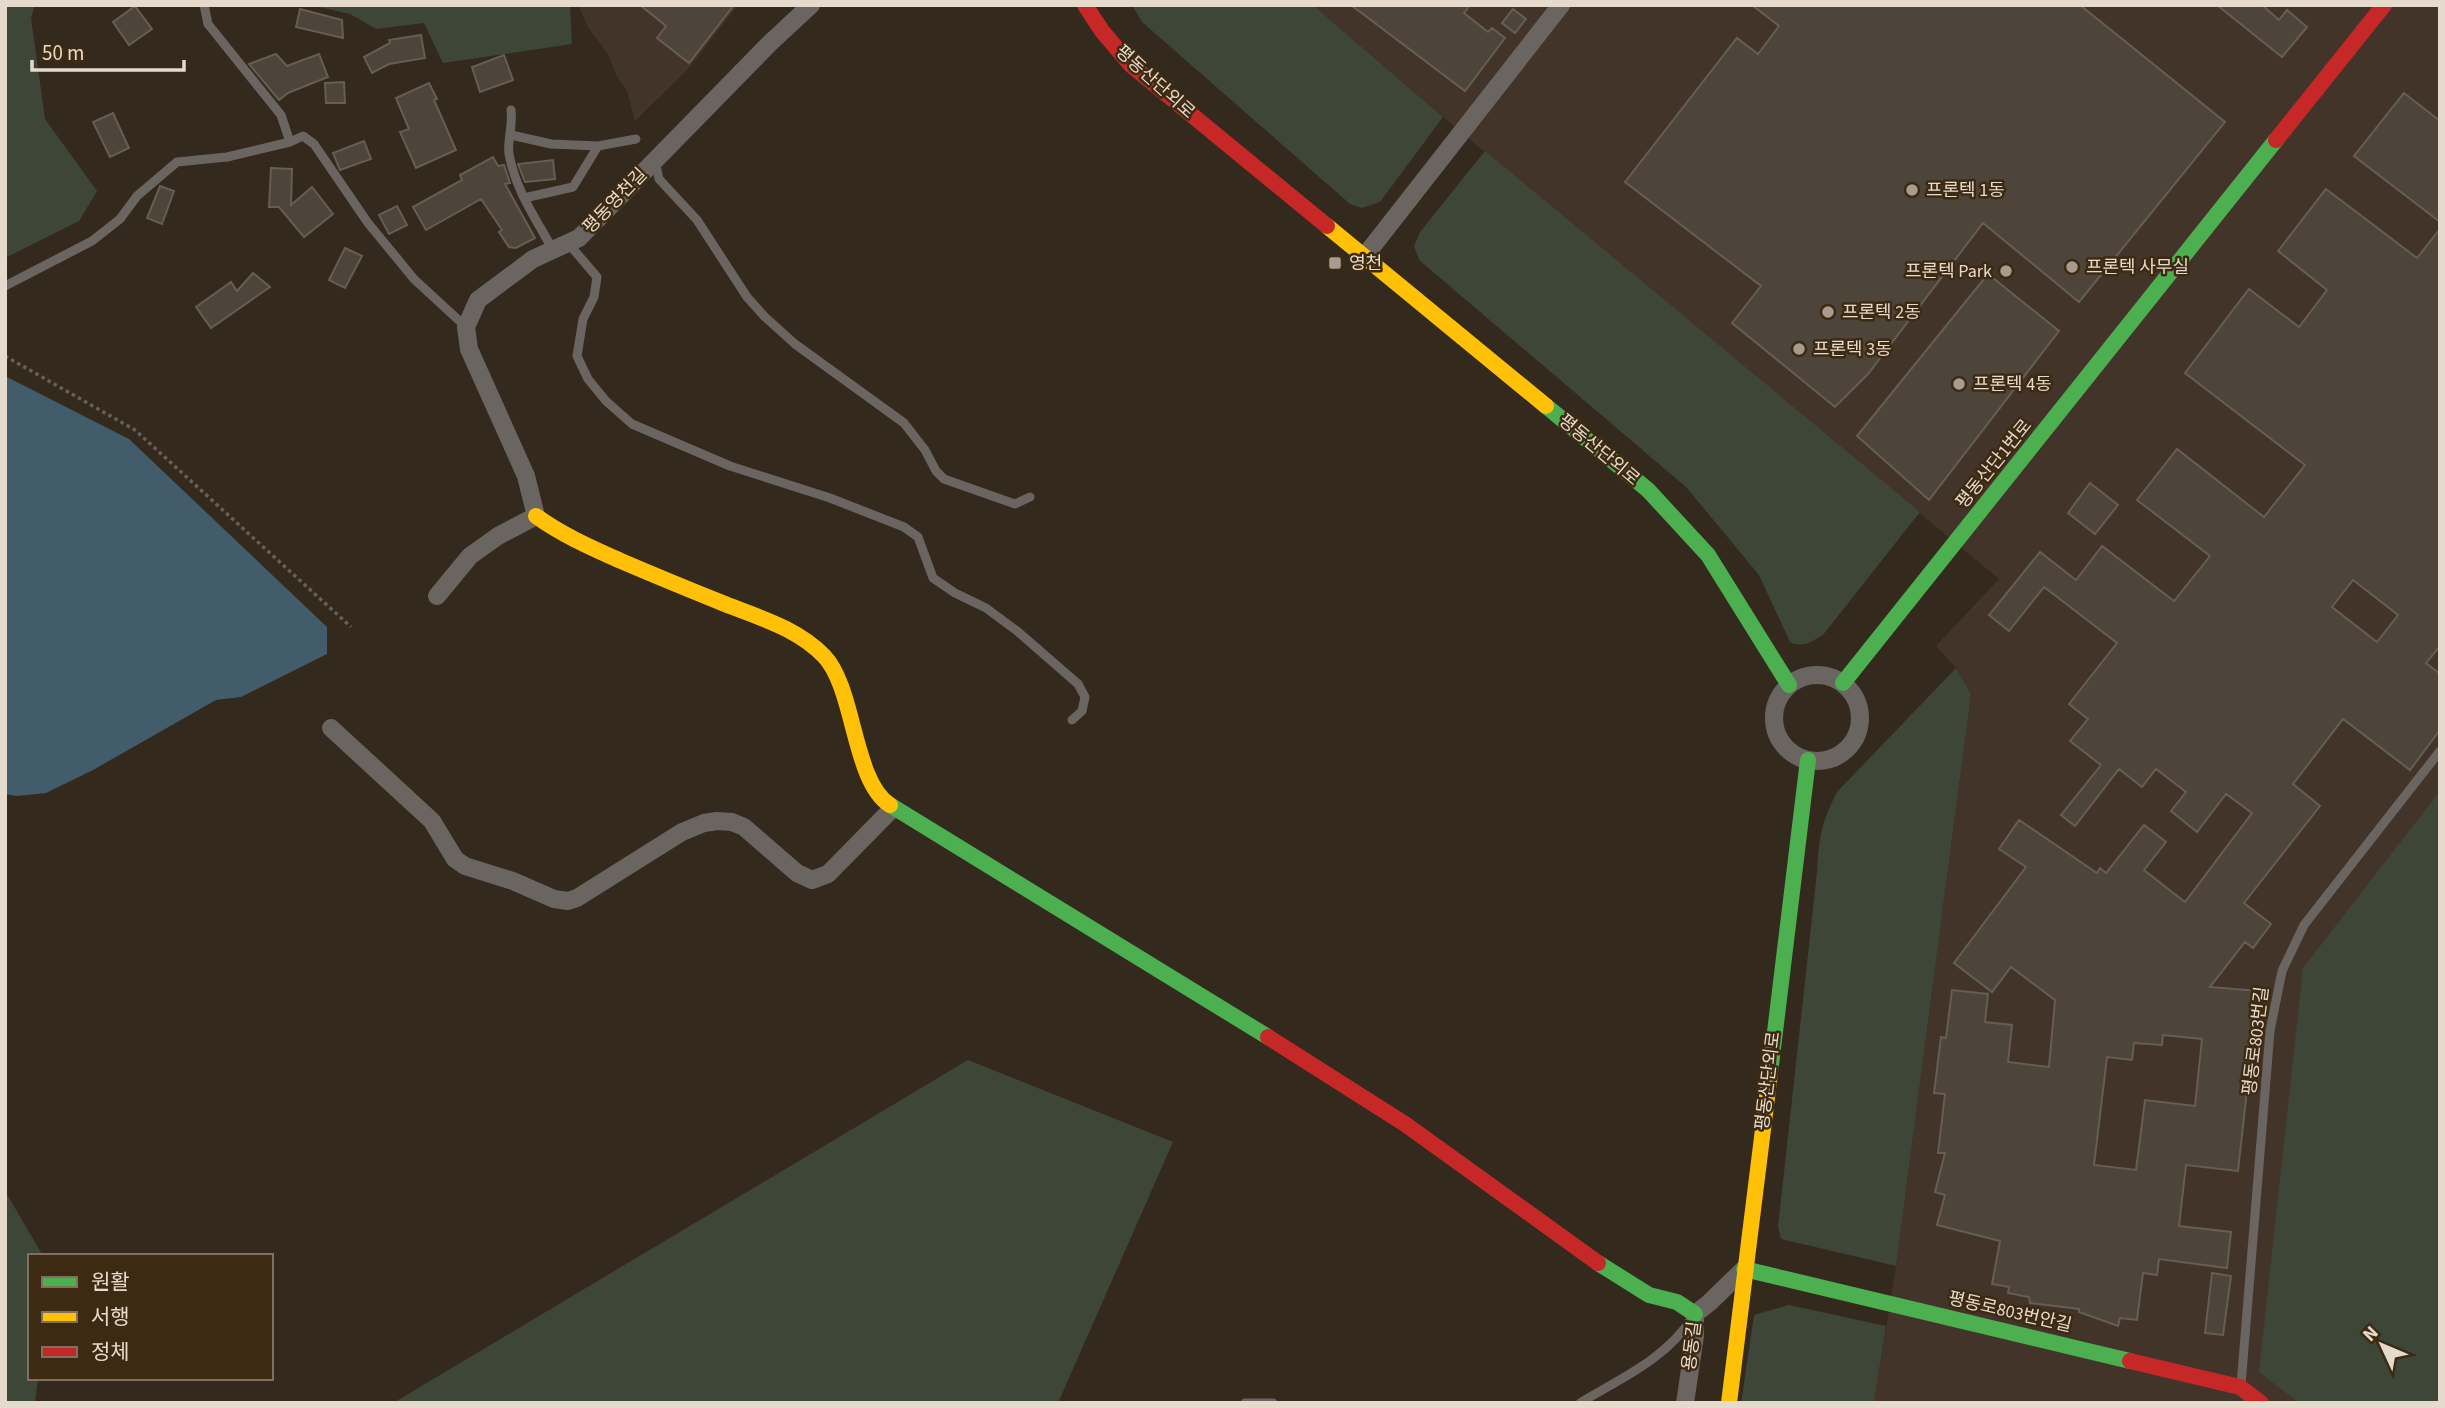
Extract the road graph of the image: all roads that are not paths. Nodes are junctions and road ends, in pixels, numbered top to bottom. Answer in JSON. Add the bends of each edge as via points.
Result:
{"nodes":[{"id":1,"x":204,"y":5,"type":"edge"},
{"id":2,"x":811,"y":5,"type":"edge"},
{"id":3,"x":1085,"y":5,"type":"edge"},
{"id":4,"x":1561,"y":5,"type":"edge"},
{"id":5,"x":2384,"y":5,"type":"edge"},
{"id":6,"x":511,"y":110,"type":"dead end"},
{"id":7,"x":511,"y":135,"type":"junction"},
{"id":8,"x":636,"y":139,"type":"dead end"},
{"id":9,"x":290,"y":142,"type":"junction"},
{"id":10,"x":598,"y":146,"type":"junction"},
{"id":11,"x":655,"y":160,"type":"junction"},
{"id":12,"x":524,"y":198,"type":"junction"},
{"id":13,"x":560,"y":247,"type":"junction"},
{"id":14,"x":1364,"y":257,"type":"junction"},
{"id":15,"x":5,"y":286,"type":"edge"},
{"id":16,"x":466,"y":327,"type":"junction"},
{"id":17,"x":1030,"y":496,"type":"dead end"},
{"id":18,"x":537,"y":516,"type":"junction"},
{"id":19,"x":437,"y":596,"type":"dead end"},
{"id":20,"x":1843,"y":683,"type":"junction"},
{"id":21,"x":1789,"y":685,"type":"junction"},
{"id":22,"x":1072,"y":720,"type":"dead end"},
{"id":23,"x":331,"y":728,"type":"dead end"},
{"id":24,"x":2440,"y":751,"type":"edge"},
{"id":25,"x":1808,"y":760,"type":"junction"},
{"id":26,"x":893,"y":808,"type":"junction"},
{"id":27,"x":1744,"y":1269,"type":"junction"},
{"id":28,"x":1695,"y":1314,"type":"junction"},
{"id":29,"x":2241,"y":1387,"type":"junction"},
{"id":30,"x":1245,"y":1403,"type":"edge"},
{"id":31,"x":1273,"y":1403,"type":"edge"},
{"id":32,"x":1580,"y":1403,"type":"edge"},
{"id":33,"x":1685,"y":1403,"type":"edge"},
{"id":34,"x":1729,"y":1403,"type":"edge"},
{"id":35,"x":2261,"y":1403,"type":"edge"}],
"edges":[{"from":1,"to":9,"type":"lane","via":[[208,24],[281,115]]},
{"from":2,"to":11,"type":"street","name":"평동영천길"},
{"from":3,"to":14,"type":"street","name":"평동산단외로","via":[[1131,65]]},
{"from":4,"to":14,"type":"street"},
{"from":5,"to":20,"type":"street","name":"평동산단1번로"},
{"from":6,"to":7,"type":"lane"},
{"from":7,"to":10,"type":"lane","via":[[551,144]]},
{"from":7,"to":12,"type":"lane","via":[[508,151]]},
{"from":8,"to":10,"type":"lane"},
{"from":9,"to":15,"type":"lane","via":[[228,157],[177,162],[92,241]]},
{"from":9,"to":16,"type":"lane","via":[[303,136],[314,144],[398,261]]},
{"from":10,"to":12,"type":"lane","via":[[573,187]]},
{"from":11,"to":13,"type":"street","name":"평동영천길","via":[[579,238]]},
{"from":11,"to":17,"type":"lane","via":[[659,179],[697,220],[765,317],[904,423],[944,480],[1015,504]]},
{"from":12,"to":13,"type":"lane"},
{"from":13,"to":16,"type":"street","name":"평동영천길","via":[[533,259],[478,300]]},
{"from":13,"to":22,"type":"lane","via":[[597,277],[577,356],[606,401],[632,424],[691,451],[904,527],[918,537],[933,578],[986,608],[1077,684],[1085,697],[1082,711]]},
{"from":14,"to":21,"type":"street","name":"평동산단외로","via":[[1648,490],[1708,555]]},
{"from":16,"to":18,"type":"street","via":[[469,349],[526,476]]},
{"from":18,"to":19,"type":"street","via":[[470,556]]},
{"from":18,"to":26,"type":"street","via":[[551,528],[794,632],[817,648],[836,672],[877,792]]},
{"from":20,"to":21,"type":"street","via":[[1815,674]]},
{"from":20,"to":25,"type":"street","via":[[1859,708],[1855,738],[1835,757]]},
{"from":21,"to":25,"type":"street","via":[[1774,708],[1773,722],[1785,747]]},
{"from":23,"to":26,"type":"street","via":[[432,821],[455,859],[568,901],[682,832],[717,821],[744,827],[797,873],[812,880],[828,874]]},
{"from":24,"to":29,"type":"lane","name":"평동로803번길","via":[[2304,925],[2281,971],[2270,1031]]},
{"from":25,"to":27,"type":"street","name":"평동산단외로"},
{"from":26,"to":28,"type":"street","via":[[1394,1117],[1619,1278]]},
{"from":27,"to":28,"type":"street","name":"용동길"},
{"from":27,"to":29,"type":"street","name":"평동로803번안길"},
{"from":27,"to":34,"type":"street","name":"평동산단외로"},
{"from":28,"to":32,"type":"lane","via":[[1657,1357]]},
{"from":28,"to":33,"type":"street","name":"용동길"},
{"from":29,"to":35,"type":"street","name":"평동로803번안길"},
{"from":30,"to":31,"type":"lane"}]}
